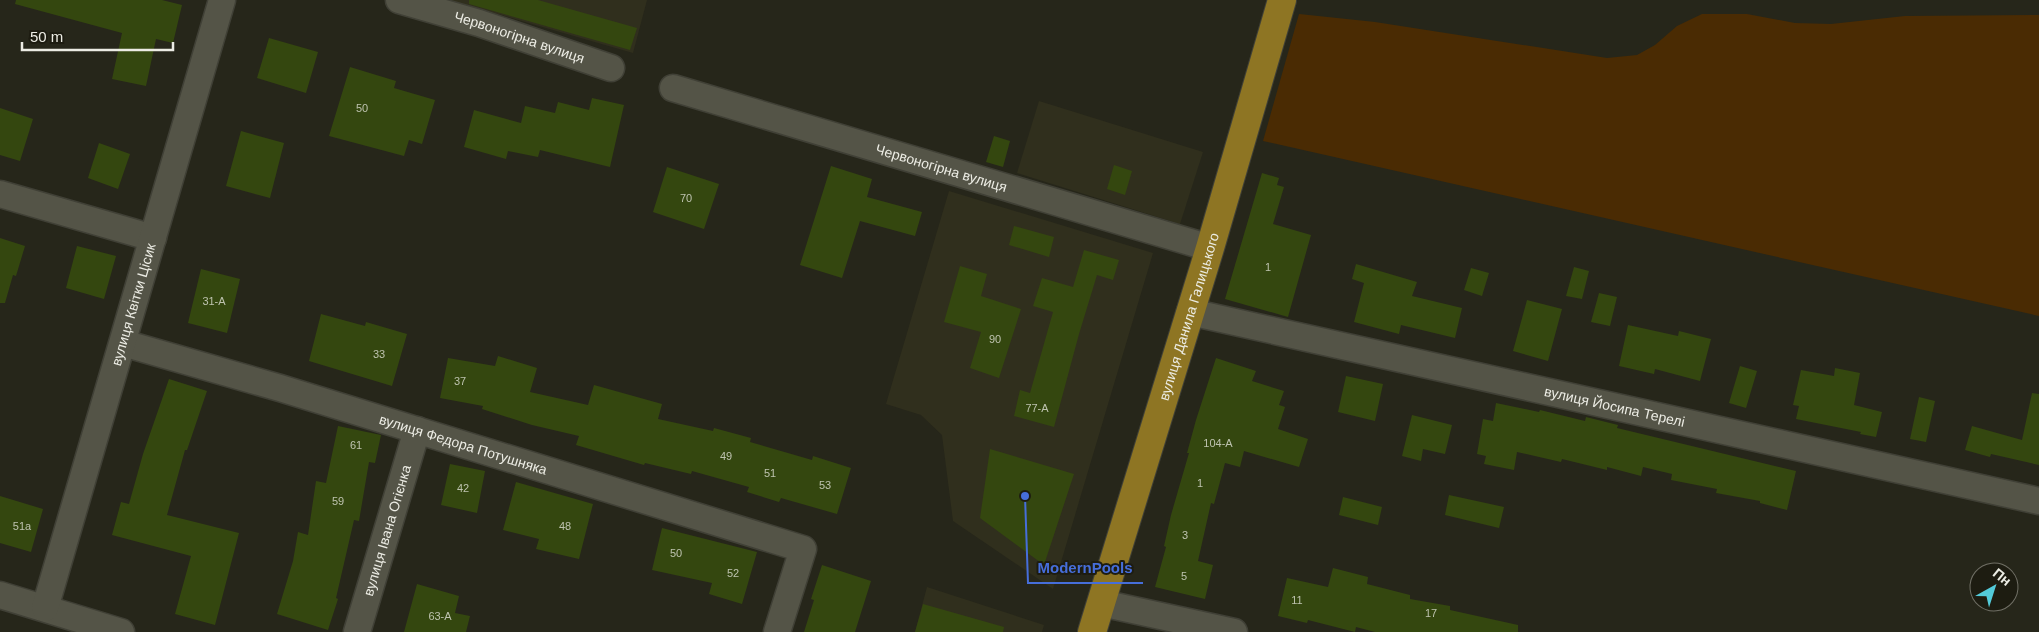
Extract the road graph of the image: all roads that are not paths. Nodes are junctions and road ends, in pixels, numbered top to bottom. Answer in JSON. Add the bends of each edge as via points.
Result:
{"nodes":[{"id":1,"x":222,"y":0,"type":"edge"},
{"id":2,"x":400,"y":0,"type":"edge"},
{"id":3,"x":1282,"y":0,"type":"edge"},
{"id":4,"x":611,"y":68,"type":"dead end"},
{"id":5,"x":673,"y":88,"type":"dead end"},
{"id":6,"x":0,"y":194,"type":"edge"},
{"id":7,"x":154,"y":238,"type":"junction"},
{"id":8,"x":1210,"y":248,"type":"junction"},
{"id":9,"x":1190,"y":312,"type":"junction"},
{"id":10,"x":123,"y":343,"type":"junction"},
{"id":11,"x":417,"y":430,"type":"junction"},
{"id":12,"x":2039,"y":501,"type":"edge"},
{"id":13,"x":0,"y":595,"type":"edge"},
{"id":14,"x":1101,"y":603,"type":"junction"},
{"id":15,"x":45,"y":608,"type":"junction"},
{"id":16,"x":122,"y":632,"type":"edge"},
{"id":17,"x":358,"y":632,"type":"edge"},
{"id":18,"x":777,"y":632,"type":"edge"},
{"id":19,"x":1092,"y":632,"type":"edge"},
{"id":20,"x":1234,"y":632,"type":"edge"}],
"edges":[{"from":1,"to":7,"type":"street","name":"вулиця Квітки Цісик"},
{"from":2,"to":4,"type":"street","name":"Червоногірна вулиця"},
{"from":3,"to":8,"type":"main road","name":"вулиця Данила Галицького"},
{"from":5,"to":8,"type":"street","name":"Червоногірна вулиця"},
{"from":6,"to":7,"type":"street"},
{"from":7,"to":10,"type":"street","name":"вулиця Квітки Цісик"},
{"from":8,"to":9,"type":"main road","name":"вулиця Данила Галицького"},
{"from":9,"to":12,"type":"street","name":"вулиця Йосипа Терелі"},
{"from":9,"to":14,"type":"main road","name":"вулиця Данила Галицького"},
{"from":10,"to":11,"type":"street","name":"вулиця Федора Потушняка"},
{"from":10,"to":15,"type":"street","name":"вулиця Квітки Цісик"},
{"from":11,"to":17,"type":"street","name":"вулиця Івана Огієнка"},
{"from":11,"to":18,"type":"street","name":"вулиця Федора Потушняка","via":[[803,549]]},
{"from":13,"to":15,"type":"street"},
{"from":14,"to":19,"type":"main road","name":"вулиця Данила Галицького"},
{"from":14,"to":20,"type":"street"},
{"from":15,"to":16,"type":"street"}]}
